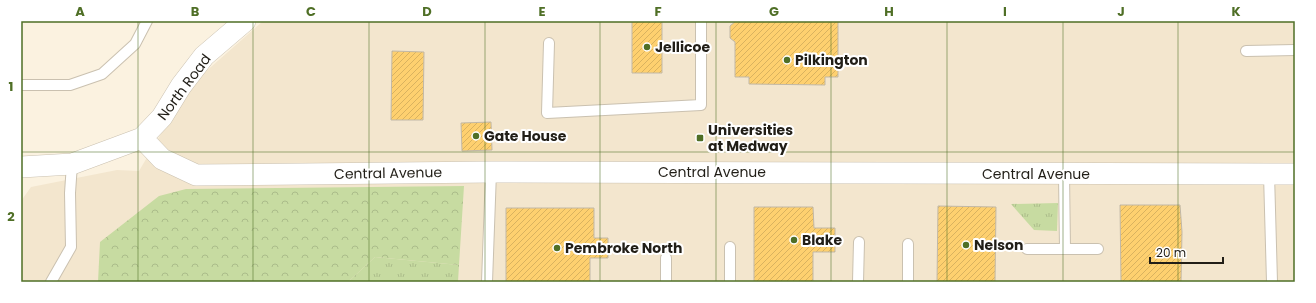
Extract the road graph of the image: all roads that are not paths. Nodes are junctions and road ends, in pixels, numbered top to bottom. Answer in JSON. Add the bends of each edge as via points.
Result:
{"nodes":[{"id":1,"x":147,"y":21,"type":"edge"},
{"id":2,"x":245,"y":21,"type":"edge"},
{"id":3,"x":701,"y":21,"type":"edge"},
{"id":4,"x":549,"y":43,"type":"dead end"},
{"id":5,"x":1295,"y":50,"type":"edge"},
{"id":6,"x":1246,"y":51,"type":"dead end"},
{"id":7,"x":21,"y":85,"type":"edge"},
{"id":8,"x":142,"y":138,"type":"junction"},
{"id":9,"x":72,"y":164,"type":"junction"},
{"id":10,"x":21,"y":167,"type":"edge"},
{"id":11,"x":491,"y":172,"type":"junction"},
{"id":12,"x":1064,"y":174,"type":"junction"},
{"id":13,"x":1269,"y":174,"type":"junction"},
{"id":14,"x":1295,"y":174,"type":"edge"},
{"id":15,"x":859,"y":242,"type":"dead end"},
{"id":16,"x":908,"y":244,"type":"dead end"},
{"id":17,"x":730,"y":247,"type":"dead end"},
{"id":18,"x":1027,"y":249,"type":"dead end"},
{"id":19,"x":1065,"y":249,"type":"junction"},
{"id":20,"x":1098,"y":250,"type":"dead end"},
{"id":21,"x":666,"y":258,"type":"dead end"},
{"id":22,"x":51,"y":282,"type":"edge"},
{"id":23,"x":487,"y":282,"type":"edge"},
{"id":24,"x":666,"y":282,"type":"edge"},
{"id":25,"x":730,"y":282,"type":"edge"},
{"id":26,"x":858,"y":282,"type":"edge"},
{"id":27,"x":908,"y":282,"type":"edge"},
{"id":28,"x":1272,"y":282,"type":"edge"}],
"edges":[{"from":1,"to":7,"type":"lane","via":[[135,44],[102,74],[70,85]]},
{"from":2,"to":8,"type":"street","name":"North Road","via":[[204,56],[162,117]]},
{"from":3,"to":4,"type":"lane","via":[[701,105],[547,113]]},
{"from":5,"to":6,"type":"lane"},
{"from":8,"to":9,"type":"street"},
{"from":8,"to":11,"type":"street","name":"Central Avenue","via":[[162,159],[196,175]]},
{"from":9,"to":10,"type":"street"},
{"from":9,"to":22,"type":"lane","via":[[72,247]]},
{"from":11,"to":12,"type":"street","name":"Central Avenue"},
{"from":11,"to":23,"type":"lane"},
{"from":12,"to":13,"type":"street","name":"Central Avenue"},
{"from":12,"to":19,"type":"lane"},
{"from":13,"to":14,"type":"street","name":"Central Avenue"},
{"from":13,"to":28,"type":"lane"},
{"from":15,"to":26,"type":"lane"},
{"from":16,"to":27,"type":"lane"},
{"from":17,"to":25,"type":"lane"},
{"from":18,"to":19,"type":"lane"},
{"from":19,"to":20,"type":"lane"},
{"from":21,"to":24,"type":"lane"}]}
